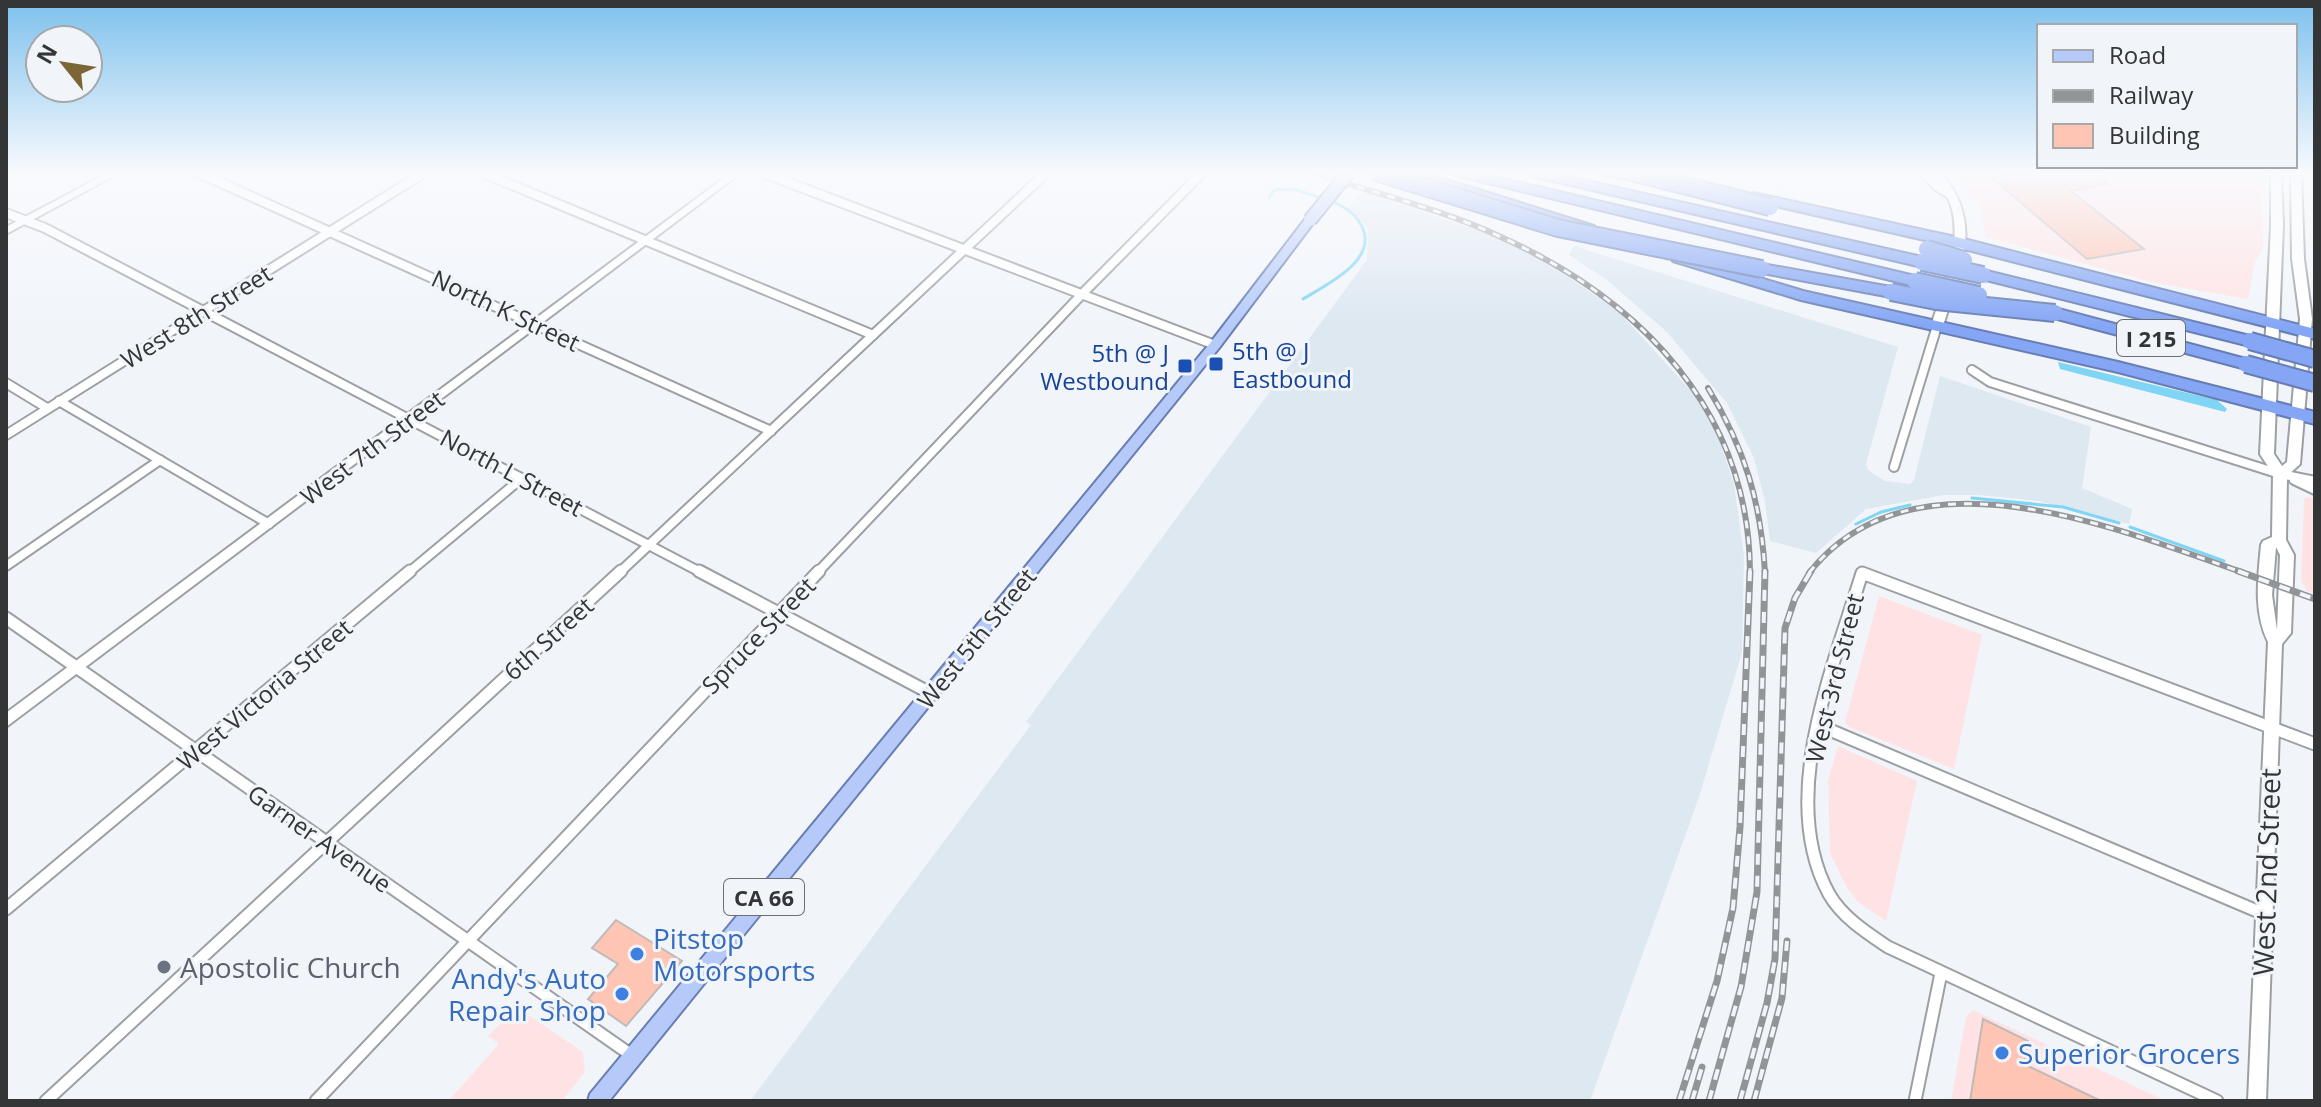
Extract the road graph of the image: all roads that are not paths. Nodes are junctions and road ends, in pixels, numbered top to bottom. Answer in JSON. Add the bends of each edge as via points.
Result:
{"nodes":[{"id":1,"x":29,"y":224,"type":"edge"},
{"id":2,"x":317,"y":224,"type":"edge"},
{"id":3,"x":342,"y":224,"type":"edge"},
{"id":4,"x":606,"y":224,"type":"edge"},
{"id":5,"x":668,"y":224,"type":"edge"},
{"id":6,"x":895,"y":224,"type":"edge"},
{"id":7,"x":992,"y":224,"type":"edge"},
{"id":8,"x":1152,"y":224,"type":"edge"},
{"id":9,"x":1307,"y":224,"type":"edge"},
{"id":10,"x":1544,"y":224,"type":"edge"},
{"id":11,"x":1574,"y":224,"type":"edge"},
{"id":12,"x":1667,"y":224,"type":"edge"},
{"id":13,"x":1756,"y":224,"type":"edge"},
{"id":14,"x":1815,"y":224,"type":"edge"},
{"id":15,"x":1877,"y":224,"type":"edge"},
{"id":16,"x":1961,"y":224,"type":"edge"},
{"id":17,"x":2297,"y":224,"type":"edge"},
{"id":18,"x":2277,"y":225,"type":"joint"},
{"id":19,"x":332,"y":230,"type":"junction"},
{"id":20,"x":646,"y":240,"type":"junction"},
{"id":21,"x":1960,"y":243,"type":"junction"},
{"id":22,"x":964,"y":250,"type":"junction"},
{"id":23,"x":2298,"y":259,"type":"junction"},
{"id":24,"x":1980,"y":270,"type":"junction"},
{"id":25,"x":2310,"y":294,"type":"edge"},
{"id":26,"x":1082,"y":295,"type":"junction"},
{"id":27,"x":204,"y":311,"type":"junction"},
{"id":28,"x":2055,"y":313,"type":"junction"},
{"id":29,"x":536,"y":323,"type":"junction"},
{"id":30,"x":2273,"y":323,"type":"junction"},
{"id":31,"x":1937,"y":326,"type":"junction"},
{"id":32,"x":2310,"y":333,"type":"edge"},
{"id":33,"x":873,"y":335,"type":"junction"},
{"id":34,"x":1215,"y":345,"type":"junction"},
{"id":35,"x":2315,"y":359,"type":"edge"},
{"id":36,"x":1972,"y":370,"type":"dead end"},
{"id":37,"x":6,"y":383,"type":"edge"},
{"id":38,"x":2315,"y":383,"type":"edge"},
{"id":39,"x":59,"y":401,"type":"junction"},
{"id":40,"x":2269,"y":406,"type":"junction"},
{"id":41,"x":47,"y":408,"type":"junction"},
{"id":42,"x":2307,"y":416,"type":"edge"},
{"id":43,"x":409,"y":418,"type":"junction"},
{"id":44,"x":771,"y":431,"type":"junction"},
{"id":45,"x":6,"y":435,"type":"edge"},
{"id":46,"x":160,"y":460,"type":"junction"},
{"id":47,"x":1894,"y":467,"type":"dead end"},
{"id":48,"x":2280,"y":474,"type":"junction"},
{"id":49,"x":522,"y":478,"type":"junction"},
{"id":50,"x":2315,"y":481,"type":"edge"},
{"id":51,"x":2315,"y":490,"type":"edge"},
{"id":52,"x":269,"y":524,"type":"junction"},
{"id":53,"x":650,"y":545,"type":"junction"},
{"id":54,"x":6,"y":566,"type":"edge"},
{"id":55,"x":779,"y":614,"type":"junction"},
{"id":56,"x":6,"y":618,"type":"edge"},
{"id":57,"x":76,"y":668,"type":"junction"},
{"id":58,"x":930,"y":693,"type":"junction"},
{"id":59,"x":6,"y":721,"type":"edge"},
{"id":60,"x":1818,"y":725,"type":"junction"},
{"id":61,"x":2271,"y":727,"type":"junction"},
{"id":62,"x":2315,"y":744,"type":"edge"},
{"id":63,"x":195,"y":751,"type":"junction"},
{"id":64,"x":325,"y":841,"type":"junction"},
{"id":65,"x":6,"y":909,"type":"edge"},
{"id":66,"x":2264,"y":914,"type":"junction"},
{"id":67,"x":467,"y":941,"type":"junction"},
{"id":68,"x":1941,"y":973,"type":"junction"},
{"id":69,"x":634,"y":1057,"type":"junction"},
{"id":70,"x":46,"y":1101,"type":"edge"},
{"id":71,"x":316,"y":1101,"type":"edge"},
{"id":72,"x":597,"y":1101,"type":"edge"},
{"id":73,"x":1915,"y":1101,"type":"edge"},
{"id":74,"x":2217,"y":1101,"type":"edge"},
{"id":75,"x":2257,"y":1101,"type":"edge"}],
"edges":[{"from":1,"to":27,"type":"street","name":"North L Street"},
{"from":2,"to":19,"type":"street","name":"North K Street"},
{"from":3,"to":19,"type":"street","name":"West 8th Street"},
{"from":4,"to":20,"type":"street"},
{"from":5,"to":20,"type":"street","name":"West 7th Street"},
{"from":6,"to":22,"type":"street"},
{"from":7,"to":22,"type":"street","name":"6th Street"},
{"from":8,"to":26,"type":"street","name":"Spruce Street"},
{"from":9,"to":34,"type":"main road","name":"West 5th Street","number":"CA 66","bridge":true},
{"from":10,"to":28,"type":"highway","bridge":true,"via":[[1936,301]]},
{"from":11,"to":31,"type":"highway","via":[[1801,295]]},
{"from":12,"to":28,"type":"highway","number":"I 215","bridge":true},
{"from":13,"to":24,"type":"highway","number":"I 215","bridge":true},
{"from":14,"to":24,"type":"highway","bridge":true},
{"from":15,"to":21,"type":"highway"},
{"from":16,"to":21,"type":"main road"},
{"from":17,"to":23,"type":"main road","name":"West 2nd Street"},
{"from":18,"to":23,"type":"main road","via":[[2286,229]]},
{"from":18,"to":30,"type":"main road","name":"West 2nd Street"},
{"from":19,"to":27,"type":"street","name":"West 8th Street"},
{"from":19,"to":29,"type":"street","name":"North K Street"},
{"from":20,"to":29,"type":"street","name":"West 7th Street"},
{"from":20,"to":33,"type":"street"},
{"from":21,"to":30,"type":"highway"},
{"from":21,"to":31,"type":"main road"},
{"from":22,"to":26,"type":"street"},
{"from":22,"to":33,"type":"street","name":"6th Street"},
{"from":23,"to":25,"type":"main road","name":"West 2nd Street"},
{"from":24,"to":35,"type":"highway","number":"I 215","bridge":true},
{"from":25,"to":32,"type":"main road","name":"West 2nd Street"},
{"from":26,"to":34,"type":"street"},
{"from":26,"to":55,"type":"street","name":"Spruce Street"},
{"from":27,"to":39,"type":"street","name":"West 8th Street"},
{"from":27,"to":43,"type":"street","name":"North L Street"},
{"from":28,"to":38,"type":"highway","number":"I 215","bridge":true},
{"from":29,"to":43,"type":"street","name":"West 7th Street"},
{"from":29,"to":44,"type":"street","name":"North K Street"},
{"from":30,"to":32,"type":"highway"},
{"from":30,"to":40,"type":"main road","name":"West 2nd Street"},
{"from":31,"to":40,"type":"highway"},
{"from":31,"to":47,"type":"street"},
{"from":32,"to":42,"type":"main road","name":"West 2nd Street"},
{"from":33,"to":44,"type":"street","name":"6th Street"},
{"from":34,"to":58,"type":"main road","name":"West 5th Street","number":"CA 66"},
{"from":36,"to":48,"type":"street","via":[[2003,386]]},
{"from":37,"to":41,"type":"street"},
{"from":39,"to":41,"type":"street","name":"West 8th Street"},
{"from":39,"to":46,"type":"street"},
{"from":40,"to":42,"type":"highway"},
{"from":40,"to":48,"type":"main road","name":"West 2nd Street","via":[[2267,454]]},
{"from":41,"to":45,"type":"street","name":"West 8th Street"},
{"from":42,"to":48,"type":"main road","name":"West 2nd Street","via":[[2293,464]]},
{"from":43,"to":49,"type":"street","name":"North L Street"},
{"from":43,"to":52,"type":"street","name":"West 7th Street"},
{"from":44,"to":53,"type":"street","name":"6th Street"},
{"from":46,"to":52,"type":"street"},
{"from":46,"to":54,"type":"street"},
{"from":48,"to":50,"type":"street"},
{"from":48,"to":51,"type":"street"},
{"from":48,"to":61,"type":"main road","name":"West 2nd Street","via":[[2279,540],[2287,555],[2285,621],[2284,633],[2275,642]]},
{"from":49,"to":53,"type":"street","name":"North L Street"},
{"from":49,"to":63,"type":"street","name":"West Victoria Street"},
{"from":52,"to":57,"type":"street","name":"West 7th Street"},
{"from":53,"to":55,"type":"street","name":"North L Street"},
{"from":53,"to":64,"type":"street","name":"6th Street"},
{"from":55,"to":58,"type":"street","name":"North L Street"},
{"from":55,"to":67,"type":"street","name":"Spruce Street"},
{"from":56,"to":57,"type":"street","name":"Garner Avenue"},
{"from":57,"to":59,"type":"street","name":"West 7th Street"},
{"from":57,"to":63,"type":"street","name":"Garner Avenue"},
{"from":58,"to":69,"type":"main road","name":"West 5th Street","number":"CA 66"},
{"from":60,"to":61,"type":"street","name":"West 3rd Street","via":[[1862,573]]},
{"from":60,"to":66,"type":"street"},
{"from":60,"to":68,"type":"street","name":"West 3rd Street","via":[[1810,759],[1809,829],[1828,892],[1863,930]]},
{"from":61,"to":62,"type":"street"},
{"from":61,"to":66,"type":"main road","name":"West 2nd Street"},
{"from":63,"to":64,"type":"street","name":"Garner Avenue"},
{"from":63,"to":65,"type":"street","name":"West Victoria Street"},
{"from":64,"to":67,"type":"street","name":"Garner Avenue"},
{"from":64,"to":70,"type":"street","name":"6th Street"},
{"from":66,"to":75,"type":"main road","name":"West 2nd Street"},
{"from":67,"to":69,"type":"street","name":"Garner Avenue"},
{"from":67,"to":71,"type":"street","name":"Spruce Street"},
{"from":68,"to":73,"type":"street"},
{"from":68,"to":74,"type":"street"},
{"from":69,"to":72,"type":"main road","name":"West 5th Street","number":"CA 66"}]}
